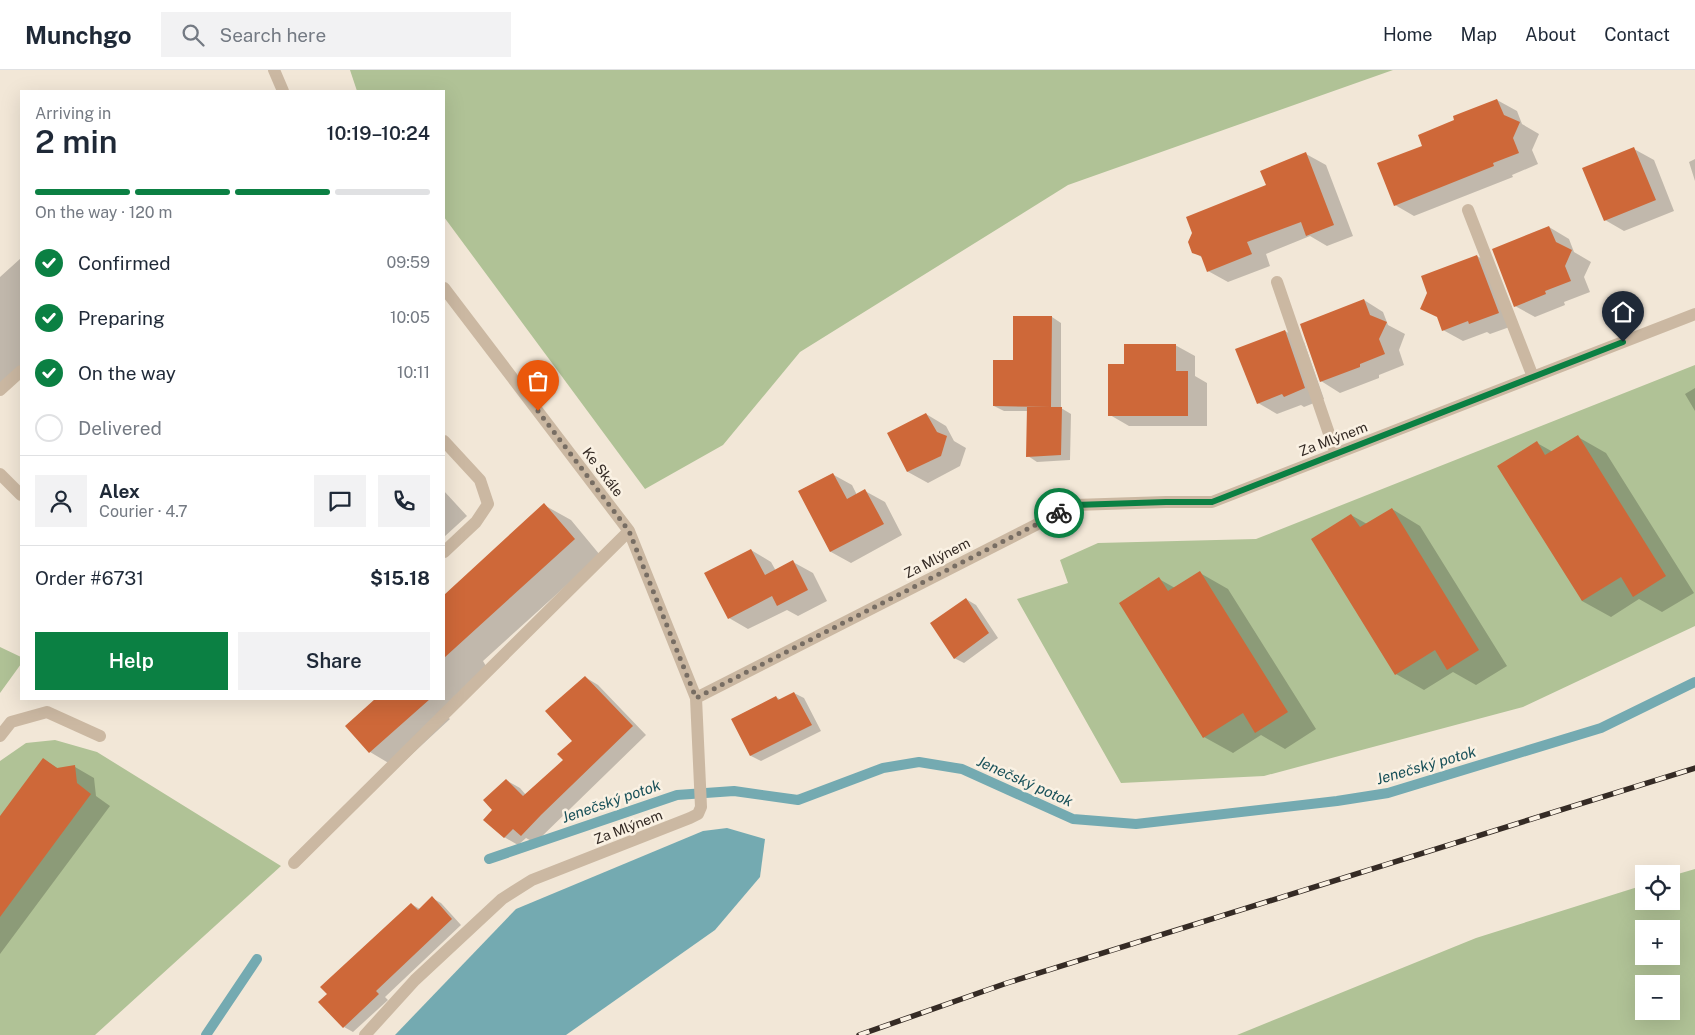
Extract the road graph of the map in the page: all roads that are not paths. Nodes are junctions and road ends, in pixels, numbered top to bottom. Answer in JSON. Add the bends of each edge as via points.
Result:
{"nodes":[{"id":1,"x":274,"y":70,"type":"edge"},
{"id":2,"x":283,"y":90,"type":"edge"},
{"id":3,"x":1468,"y":210,"type":"dead end"},
{"id":4,"x":1277,"y":282,"type":"dead end"},
{"id":5,"x":445,"y":289,"type":"edge"},
{"id":6,"x":1695,"y":314,"type":"edge"},
{"id":7,"x":20,"y":372,"type":"edge"},
{"id":8,"x":1533,"y":377,"type":"junction"},
{"id":9,"x":0,"y":390,"type":"edge"},
{"id":10,"x":445,"y":442,"type":"edge"},
{"id":11,"x":1336,"y":454,"type":"junction"},
{"id":12,"x":0,"y":474,"type":"edge"},
{"id":13,"x":20,"y":494,"type":"edge"},
{"id":14,"x":629,"y":531,"type":"junction"},
{"id":15,"x":445,"y":551,"type":"edge"},
{"id":16,"x":696,"y":698,"type":"junction"},
{"id":17,"x":0,"y":736,"type":"edge"},
{"id":18,"x":100,"y":736,"type":"dead end"},
{"id":19,"x":294,"y":863,"type":"dead end"},
{"id":20,"x":365,"y":1035,"type":"edge"}],
"edges":[{"from":1,"to":2,"type":"street"},
{"from":3,"to":8,"type":"street"},
{"from":4,"to":11,"type":"street"},
{"from":5,"to":14,"type":"street","name":"Ke Skále"},
{"from":6,"to":8,"type":"street","name":"Za Mlýnem"},
{"from":7,"to":9,"type":"street"},
{"from":8,"to":11,"type":"street","name":"Za Mlýnem"},
{"from":10,"to":15,"type":"street","via":[[480,480],[488,504],[476,522]]},
{"from":11,"to":16,"type":"street","name":"Za Mlýnem","via":[[1212,502],[1075,505]]},
{"from":12,"to":13,"type":"street"},
{"from":14,"to":16,"type":"street","name":"Ke Skále"},
{"from":14,"to":19,"type":"street"},
{"from":16,"to":20,"type":"street","name":"Za Mlýnem","via":[[701,776],[698,814],[532,880],[502,899],[415,980]]},
{"from":17,"to":18,"type":"street","via":[[11,722],[47,712]]}]}
